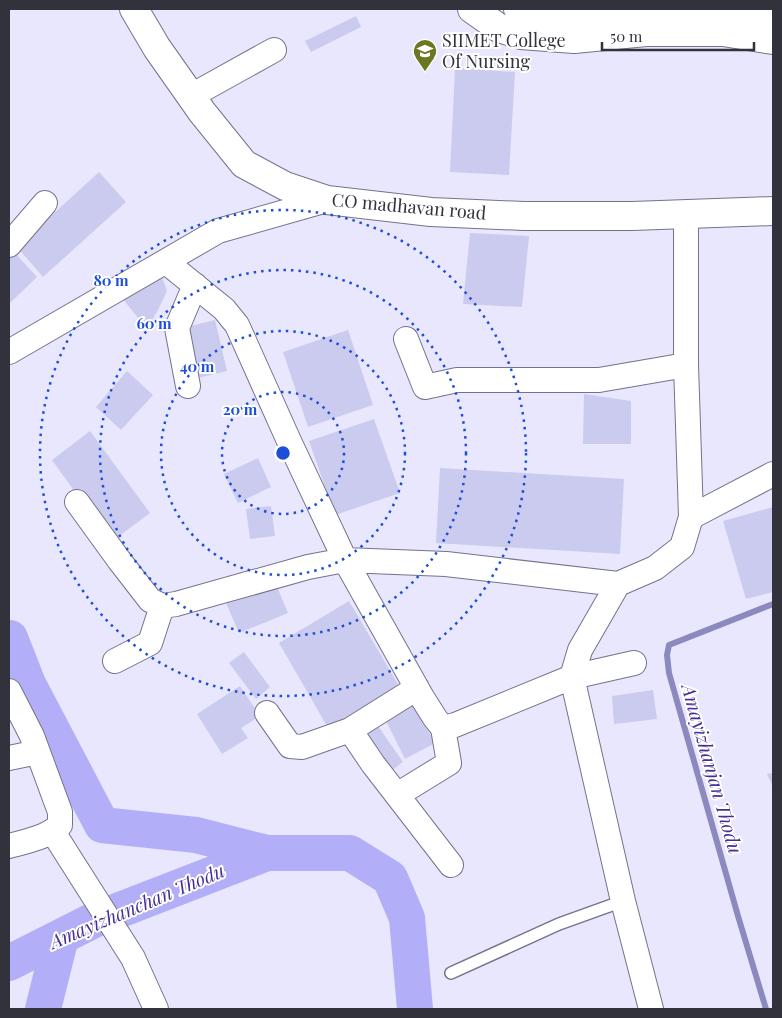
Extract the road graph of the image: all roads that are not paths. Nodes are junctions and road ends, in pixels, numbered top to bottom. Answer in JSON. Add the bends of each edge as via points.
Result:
{"nodes":[{"id":1,"x":134,"y":9,"type":"edge"},
{"id":2,"x":472,"y":9,"type":"edge"},
{"id":3,"x":518,"y":9,"type":"edge"},
{"id":4,"x":668,"y":9,"type":"edge"},
{"id":5,"x":677,"y":9,"type":"edge"},
{"id":6,"x":773,"y":20,"type":"edge"},
{"id":7,"x":773,"y":40,"type":"edge"},
{"id":8,"x":274,"y":50,"type":"dead end"},
{"id":9,"x":191,"y":96,"type":"junction"},
{"id":10,"x":327,"y":200,"type":"junction"},
{"id":11,"x":45,"y":203,"type":"dead end"},
{"id":12,"x":773,"y":211,"type":"edge"},
{"id":13,"x":686,"y":214,"type":"junction"},
{"id":14,"x":9,"y":245,"type":"edge"},
{"id":15,"x":166,"y":262,"type":"junction"},
{"id":16,"x":195,"y":285,"type":"junction"},
{"id":17,"x":406,"y":339,"type":"dead end"},
{"id":18,"x":11,"y":347,"type":"edge"},
{"id":19,"x":686,"y":365,"type":"junction"},
{"id":20,"x":188,"y":386,"type":"dead end"},
{"id":21,"x":773,"y":474,"type":"edge"},
{"id":22,"x":77,"y":502,"type":"dead end"},
{"id":23,"x":691,"y":517,"type":"junction"},
{"id":24,"x":345,"y":560,"type":"junction"},
{"id":25,"x":618,"y":584,"type":"junction"},
{"id":26,"x":162,"y":606,"type":"junction"},
{"id":27,"x":115,"y":661,"type":"dead end"},
{"id":28,"x":634,"y":662,"type":"dead end"},
{"id":29,"x":572,"y":677,"type":"junction"},
{"id":30,"x":417,"y":688,"type":"junction"},
{"id":31,"x":9,"y":691,"type":"edge"},
{"id":32,"x":267,"y":713,"type":"dead end"},
{"id":33,"x":443,"y":728,"type":"junction"},
{"id":34,"x":350,"y":730,"type":"junction"},
{"id":35,"x":38,"y":752,"type":"junction"},
{"id":36,"x":9,"y":758,"type":"edge"},
{"id":37,"x":397,"y":795,"type":"junction"},
{"id":38,"x":53,"y":832,"type":"junction"},
{"id":39,"x":9,"y":846,"type":"edge"},
{"id":40,"x":451,"y":865,"type":"dead end"},
{"id":41,"x":623,"y":901,"type":"junction"},
{"id":42,"x":451,"y":973,"type":"dead end"},
{"id":43,"x":156,"y":1009,"type":"edge"},
{"id":44,"x":651,"y":1009,"type":"edge"}],
"edges":[{"from":1,"to":9,"type":"street","name":"CO madhavan road"},
{"from":2,"to":7,"type":"street","via":[[499,28],[521,35],[574,39],[646,32],[723,32]]},
{"from":3,"to":4,"type":"street","via":[[549,17]]},
{"from":5,"to":6,"type":"street"},
{"from":8,"to":9,"type":"street"},
{"from":9,"to":10,"type":"street","name":"CO madhavan road","via":[[244,164],[285,186]]},
{"from":10,"to":13,"type":"street","name":"CO madhavan road","via":[[431,212],[524,216]]},
{"from":10,"to":15,"type":"street","via":[[218,231]]},
{"from":11,"to":14,"type":"street"},
{"from":12,"to":13,"type":"street","name":"CO madhavan road"},
{"from":13,"to":19,"type":"street"},
{"from":15,"to":16,"type":"street"},
{"from":15,"to":18,"type":"street"},
{"from":16,"to":20,"type":"street","via":[[177,328]]},
{"from":16,"to":24,"type":"street","via":[[224,309],[237,325]]},
{"from":17,"to":19,"type":"street","via":[[426,387],[457,380],[598,380]]},
{"from":19,"to":23,"type":"street"},
{"from":21,"to":23,"type":"street"},
{"from":22,"to":26,"type":"street","via":[[150,600]]},
{"from":23,"to":25,"type":"street","via":[[682,547],[656,568]]},
{"from":24,"to":25,"type":"street","via":[[446,564]]},
{"from":24,"to":26,"type":"street"},
{"from":24,"to":30,"type":"street"},
{"from":25,"to":29,"type":"street","via":[[580,650]]},
{"from":26,"to":27,"type":"street","via":[[150,643]]},
{"from":28,"to":29,"type":"street"},
{"from":29,"to":33,"type":"street"},
{"from":29,"to":41,"type":"street"},
{"from":30,"to":33,"type":"street"},
{"from":30,"to":34,"type":"street"},
{"from":31,"to":35,"type":"street"},
{"from":32,"to":34,"type":"street","via":[[290,746],[302,747]]},
{"from":33,"to":37,"type":"street","via":[[449,762]]},
{"from":34,"to":37,"type":"street"},
{"from":35,"to":36,"type":"street"},
{"from":35,"to":38,"type":"street","via":[[60,812],[60,825]]},
{"from":37,"to":40,"type":"street"},
{"from":38,"to":39,"type":"street"},
{"from":38,"to":43,"type":"street","via":[[133,958]]},
{"from":41,"to":42,"type":"lane","via":[[560,924]]},
{"from":41,"to":44,"type":"street"}]}
